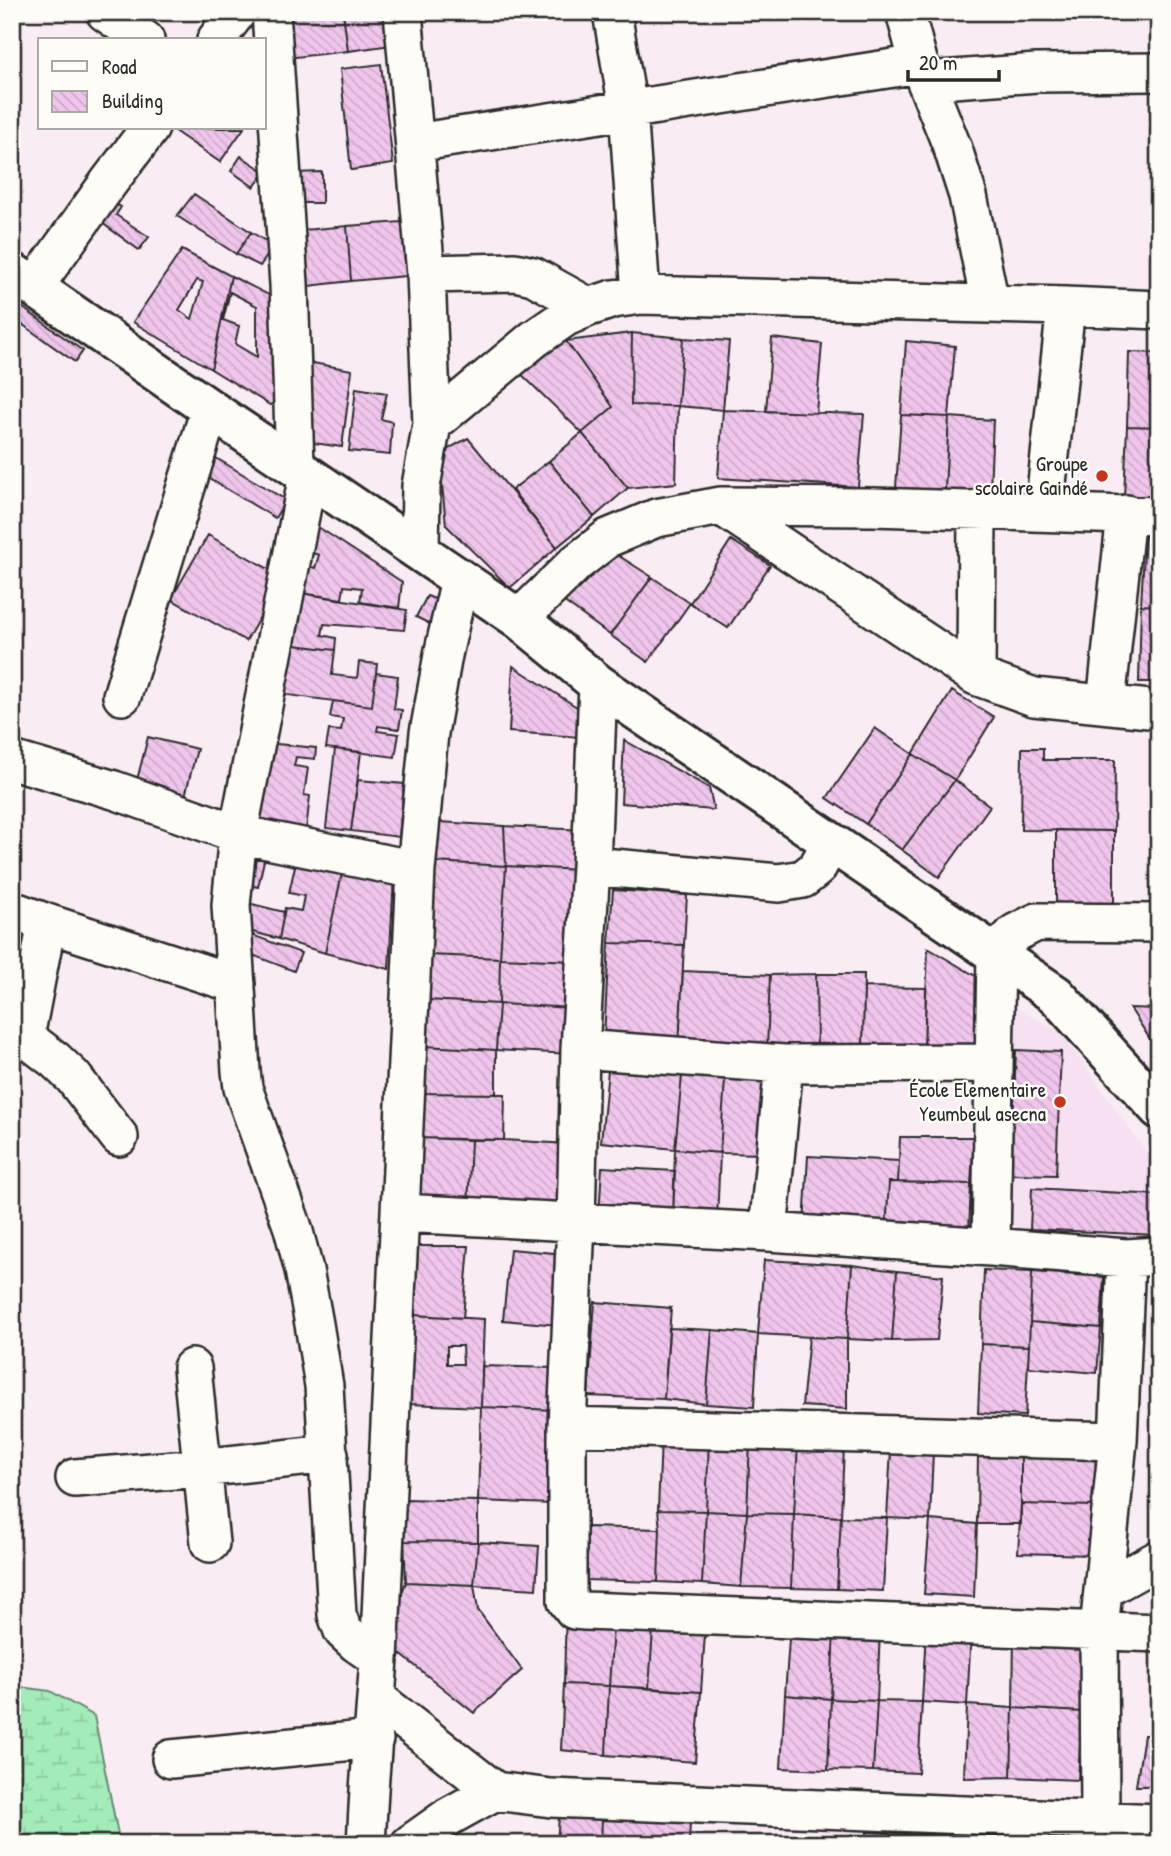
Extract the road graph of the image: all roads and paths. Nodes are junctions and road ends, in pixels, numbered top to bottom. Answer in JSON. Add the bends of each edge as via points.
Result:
{"nodes":[{"id":1,"x":105,"y":12,"type":"edge"},
{"id":2,"x":237,"y":12,"type":"edge"},
{"id":3,"x":271,"y":12,"type":"edge"},
{"id":4,"x":403,"y":12,"type":"edge"},
{"id":5,"x":612,"y":12,"type":"edge"},
{"id":6,"x":905,"y":12,"type":"edge"},
{"id":7,"x":142,"y":38,"type":"edge"},
{"id":8,"x":218,"y":38,"type":"edge"},
{"id":9,"x":1159,"y":72,"type":"edge"},
{"id":10,"x":922,"y":73,"type":"junction"},
{"id":11,"x":628,"y":109,"type":"junction"},
{"id":12,"x":148,"y":130,"type":"edge"},
{"id":13,"x":415,"y":143,"type":"junction"},
{"id":14,"x":426,"y":274,"type":"junction"},
{"id":15,"x":23,"y":280,"type":"edge"},
{"id":16,"x":641,"y":295,"type":"junction"},
{"id":17,"x":990,"y":303,"type":"junction"},
{"id":18,"x":1066,"y":306,"type":"junction"},
{"id":19,"x":589,"y":307,"type":"junction"},
{"id":20,"x":1159,"y":310,"type":"edge"},
{"id":21,"x":210,"y":409,"type":"junction"},
{"id":22,"x":432,"y":424,"type":"junction"},
{"id":23,"x":301,"y":470,"type":"junction"},
{"id":24,"x":721,"y":506,"type":"junction"},
{"id":25,"x":977,"y":509,"type":"junction"},
{"id":26,"x":1044,"y":512,"type":"junction"},
{"id":27,"x":1142,"y":515,"type":"edge"},
{"id":28,"x":420,"y":551,"type":"junction"},
{"id":29,"x":460,"y":579,"type":"junction"},
{"id":30,"x":519,"y":619,"type":"junction"},
{"id":31,"x":975,"y":676,"type":"junction"},
{"id":32,"x":598,"y":684,"type":"junction"},
{"id":33,"x":122,"y":696,"type":"dead end"},
{"id":34,"x":1106,"y":704,"type":"junction"},
{"id":35,"x":1159,"y":710,"type":"edge"},
{"id":36,"x":12,"y":760,"type":"edge"},
{"id":37,"x":238,"y":834,"type":"junction"},
{"id":38,"x":831,"y":842,"type":"junction"},
{"id":39,"x":591,"y":866,"type":"junction"},
{"id":40,"x":416,"y":870,"type":"junction"},
{"id":41,"x":12,"y":910,"type":"edge"},
{"id":42,"x":47,"y":923,"type":"junction"},
{"id":43,"x":1159,"y":923,"type":"edge"},
{"id":44,"x":996,"y":953,"type":"junction"},
{"id":45,"x":236,"y":984,"type":"junction"},
{"id":46,"x":18,"y":1036,"type":"edge"},
{"id":47,"x":580,"y":1049,"type":"junction"},
{"id":48,"x":994,"y":1063,"type":"junction"},
{"id":49,"x":784,"y":1064,"type":"junction"},
{"id":50,"x":1159,"y":1109,"type":"edge"},
{"id":51,"x":119,"y":1137,"type":"dead end"},
{"id":52,"x":400,"y":1213,"type":"junction"},
{"id":53,"x":576,"y":1223,"type":"junction"},
{"id":54,"x":768,"y":1232,"type":"junction"},
{"id":55,"x":991,"y":1247,"type":"junction"},
{"id":56,"x":1142,"y":1257,"type":"edge"},
{"id":57,"x":192,"y":1368,"type":"dead end"},
{"id":58,"x":567,"y":1426,"type":"junction"},
{"id":59,"x":1118,"y":1441,"type":"junction"},
{"id":60,"x":329,"y":1454,"type":"junction"},
{"id":61,"x":201,"y":1468,"type":"junction"},
{"id":62,"x":75,"y":1478,"type":"dead end"},
{"id":63,"x":210,"y":1544,"type":"dead end"},
{"id":64,"x":1159,"y":1559,"type":"edge"},
{"id":65,"x":1103,"y":1590,"type":"junction"},
{"id":66,"x":1099,"y":1630,"type":"junction"},
{"id":67,"x":1159,"y":1633,"type":"edge"},
{"id":68,"x":379,"y":1659,"type":"junction"},
{"id":69,"x":376,"y":1698,"type":"junction"},
{"id":70,"x":374,"y":1739,"type":"junction"},
{"id":71,"x":171,"y":1759,"type":"dead end"},
{"id":72,"x":495,"y":1791,"type":"junction"},
{"id":73,"x":1100,"y":1821,"type":"junction"},
{"id":74,"x":966,"y":1829,"type":"edge"},
{"id":75,"x":1151,"y":1830,"type":"edge"},
{"id":76,"x":366,"y":1844,"type":"edge"},
{"id":77,"x":410,"y":1844,"type":"edge"}],
"edges":[{"from":1,"to":7,"type":"street"},
{"from":2,"to":8,"type":"street"},
{"from":3,"to":23,"type":"street"},
{"from":4,"to":13,"type":"street"},
{"from":5,"to":11,"type":"street"},
{"from":6,"to":10,"type":"street"},
{"from":9,"to":10,"type":"street"},
{"from":10,"to":11,"type":"street"},
{"from":10,"to":17,"type":"street","via":[[968,196]]},
{"from":11,"to":13,"type":"street"},
{"from":11,"to":16,"type":"street"},
{"from":12,"to":15,"type":"street"},
{"from":13,"to":14,"type":"street"},
{"from":14,"to":19,"type":"street","via":[[515,272],[533,276]]},
{"from":14,"to":22,"type":"street"},
{"from":15,"to":21,"type":"main road"},
{"from":16,"to":17,"type":"street"},
{"from":16,"to":19,"type":"street"},
{"from":17,"to":18,"type":"street"},
{"from":18,"to":20,"type":"street"},
{"from":18,"to":26,"type":"street"},
{"from":19,"to":22,"type":"street","via":[[534,339]]},
{"from":21,"to":23,"type":"main road"},
{"from":21,"to":33,"type":"street"},
{"from":22,"to":28,"type":"street","via":[[421,485]]},
{"from":23,"to":28,"type":"main road"},
{"from":23,"to":37,"type":"street"},
{"from":24,"to":25,"type":"street"},
{"from":24,"to":30,"type":"street","via":[[656,518],[608,538]]},
{"from":24,"to":31,"type":"street"},
{"from":25,"to":26,"type":"street"},
{"from":25,"to":31,"type":"street"},
{"from":26,"to":27,"type":"street"},
{"from":27,"to":34,"type":"street"},
{"from":28,"to":29,"type":"main road"},
{"from":29,"to":30,"type":"main road"},
{"from":29,"to":40,"type":"street","via":[[429,733]]},
{"from":30,"to":32,"type":"main road"},
{"from":31,"to":34,"type":"street","via":[[1034,697]]},
{"from":32,"to":38,"type":"main road"},
{"from":32,"to":39,"type":"street"},
{"from":34,"to":35,"type":"street"},
{"from":36,"to":37,"type":"street"},
{"from":37,"to":40,"type":"street"},
{"from":37,"to":45,"type":"street","via":[[231,905]]},
{"from":38,"to":39,"type":"street","via":[[817,868],[803,878],[779,883]]},
{"from":38,"to":44,"type":"main road"},
{"from":39,"to":47,"type":"street"},
{"from":40,"to":52,"type":"street"},
{"from":41,"to":42,"type":"street"},
{"from":42,"to":45,"type":"street"},
{"from":42,"to":46,"type":"street"},
{"from":43,"to":44,"type":"street","via":[[1037,922],[1015,933]]},
{"from":44,"to":48,"type":"street"},
{"from":44,"to":50,"type":"main road","via":[[1056,995]]},
{"from":45,"to":60,"type":"street","via":[[243,1088],[304,1270],[324,1386]]},
{"from":46,"to":51,"type":"street","via":[[73,1077]]},
{"from":47,"to":49,"type":"street"},
{"from":47,"to":53,"type":"street"},
{"from":48,"to":49,"type":"street"},
{"from":48,"to":55,"type":"street"},
{"from":49,"to":54,"type":"street"},
{"from":52,"to":53,"type":"street"},
{"from":52,"to":68,"type":"street"},
{"from":53,"to":54,"type":"street"},
{"from":53,"to":58,"type":"street"},
{"from":54,"to":55,"type":"street"},
{"from":55,"to":56,"type":"street"},
{"from":56,"to":59,"type":"street"},
{"from":57,"to":61,"type":"street"},
{"from":58,"to":59,"type":"street"},
{"from":58,"to":66,"type":"street","via":[[567,1601],[574,1610]]},
{"from":59,"to":65,"type":"street"},
{"from":60,"to":61,"type":"street"},
{"from":60,"to":68,"type":"street","via":[[337,1615],[343,1631]]},
{"from":61,"to":62,"type":"street"},
{"from":61,"to":63,"type":"street"},
{"from":64,"to":65,"type":"street"},
{"from":65,"to":66,"type":"street"},
{"from":66,"to":67,"type":"street"},
{"from":66,"to":73,"type":"street"},
{"from":68,"to":69,"type":"street"},
{"from":69,"to":70,"type":"street"},
{"from":69,"to":72,"type":"street"},
{"from":70,"to":71,"type":"street"},
{"from":70,"to":76,"type":"street"},
{"from":72,"to":74,"type":"street"},
{"from":72,"to":77,"type":"street"},
{"from":73,"to":74,"type":"street"},
{"from":73,"to":75,"type":"street"}]}
